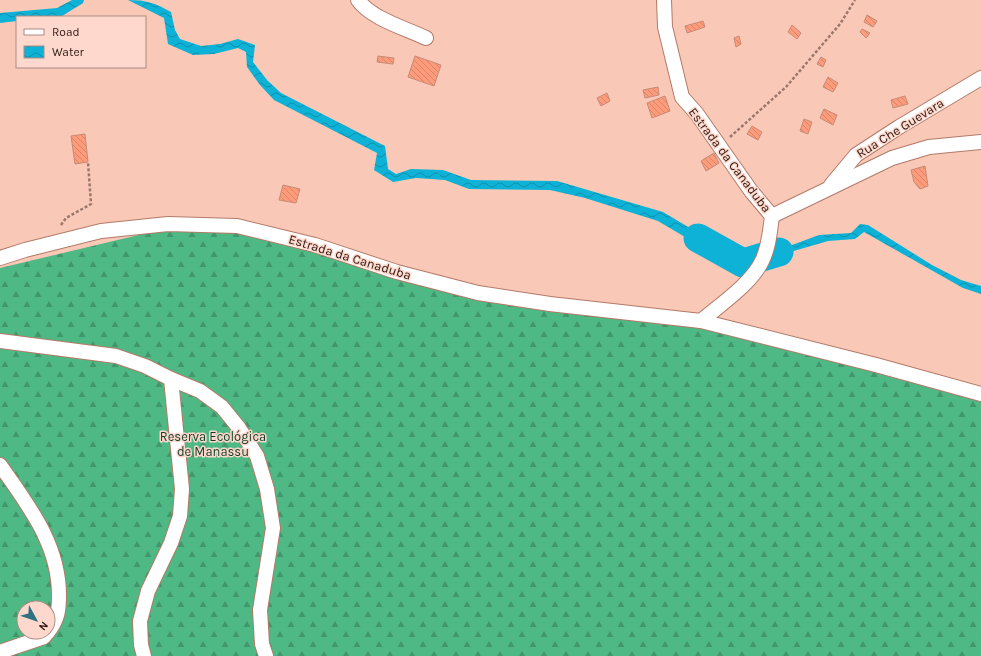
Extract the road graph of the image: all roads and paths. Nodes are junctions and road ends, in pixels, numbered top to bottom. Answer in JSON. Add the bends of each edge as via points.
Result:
{"nodes":[{"id":1,"x":358,"y":0,"type":"edge"},
{"id":2,"x":664,"y":0,"type":"edge"},
{"id":3,"x":855,"y":0,"type":"edge"},
{"id":4,"x":426,"y":38,"type":"dead end"},
{"id":5,"x":981,"y":78,"type":"edge"},
{"id":6,"x":981,"y":142,"type":"edge"},
{"id":7,"x":719,"y":146,"type":"junction"},
{"id":8,"x":88,"y":162,"type":"dead end"},
{"id":9,"x":828,"y":188,"type":"junction"},
{"id":10,"x":772,"y":216,"type":"junction"},
{"id":11,"x":63,"y":240,"type":"junction"},
{"id":12,"x":0,"y":258,"type":"edge"},
{"id":13,"x":701,"y":321,"type":"junction"},
{"id":14,"x":0,"y":340,"type":"edge"},
{"id":15,"x":171,"y":380,"type":"junction"},
{"id":16,"x":981,"y":394,"type":"edge"},
{"id":17,"x":0,"y":466,"type":"edge"},
{"id":18,"x":56,"y":618,"type":"edge"},
{"id":19,"x":35,"y":640,"type":"edge"},
{"id":20,"x":0,"y":652,"type":"edge"},
{"id":21,"x":144,"y":656,"type":"edge"},
{"id":22,"x":266,"y":656,"type":"edge"}],
"edges":[{"from":1,"to":4,"type":"street","via":[[373,14]]},
{"from":2,"to":7,"type":"street","name":"Estrada da Canaduba","via":[[665,27],[682,97]]},
{"from":3,"to":7,"type":"path","via":[[840,24],[786,87]]},
{"from":5,"to":9,"type":"street","name":"Rua Che Guevara","via":[[856,155]]},
{"from":6,"to":9,"type":"street","via":[[929,147],[892,158]]},
{"from":7,"to":10,"type":"street","name":"Estrada da Canaduba","via":[[750,191]]},
{"from":8,"to":11,"type":"path","via":[[91,204],[66,218],[59,228]]},
{"from":9,"to":10,"type":"street"},
{"from":10,"to":13,"type":"street","name":"Estrada da Canaduba","via":[[768,245],[762,262],[749,280]]},
{"from":11,"to":12,"type":"street","name":"Estrada da Canaduba"},
{"from":11,"to":13,"type":"street","name":"Estrada da Canaduba","via":[[101,231],[168,224],[237,226],[315,245],[397,272],[478,293]]},
{"from":13,"to":16,"type":"street","name":"Estrada da Canaduba"},
{"from":14,"to":15,"type":"street","via":[[116,356],[145,366]]},
{"from":15,"to":21,"type":"street","via":[[182,489],[180,516],[148,591],[140,621]]},
{"from":15,"to":22,"type":"street","via":[[200,391],[222,407],[240,428],[256,456],[268,489],[273,528],[260,610],[262,644]]},
{"from":17,"to":18,"type":"street","via":[[35,514],[51,549],[59,579],[59,608]]},
{"from":19,"to":20,"type":"street"}]}
